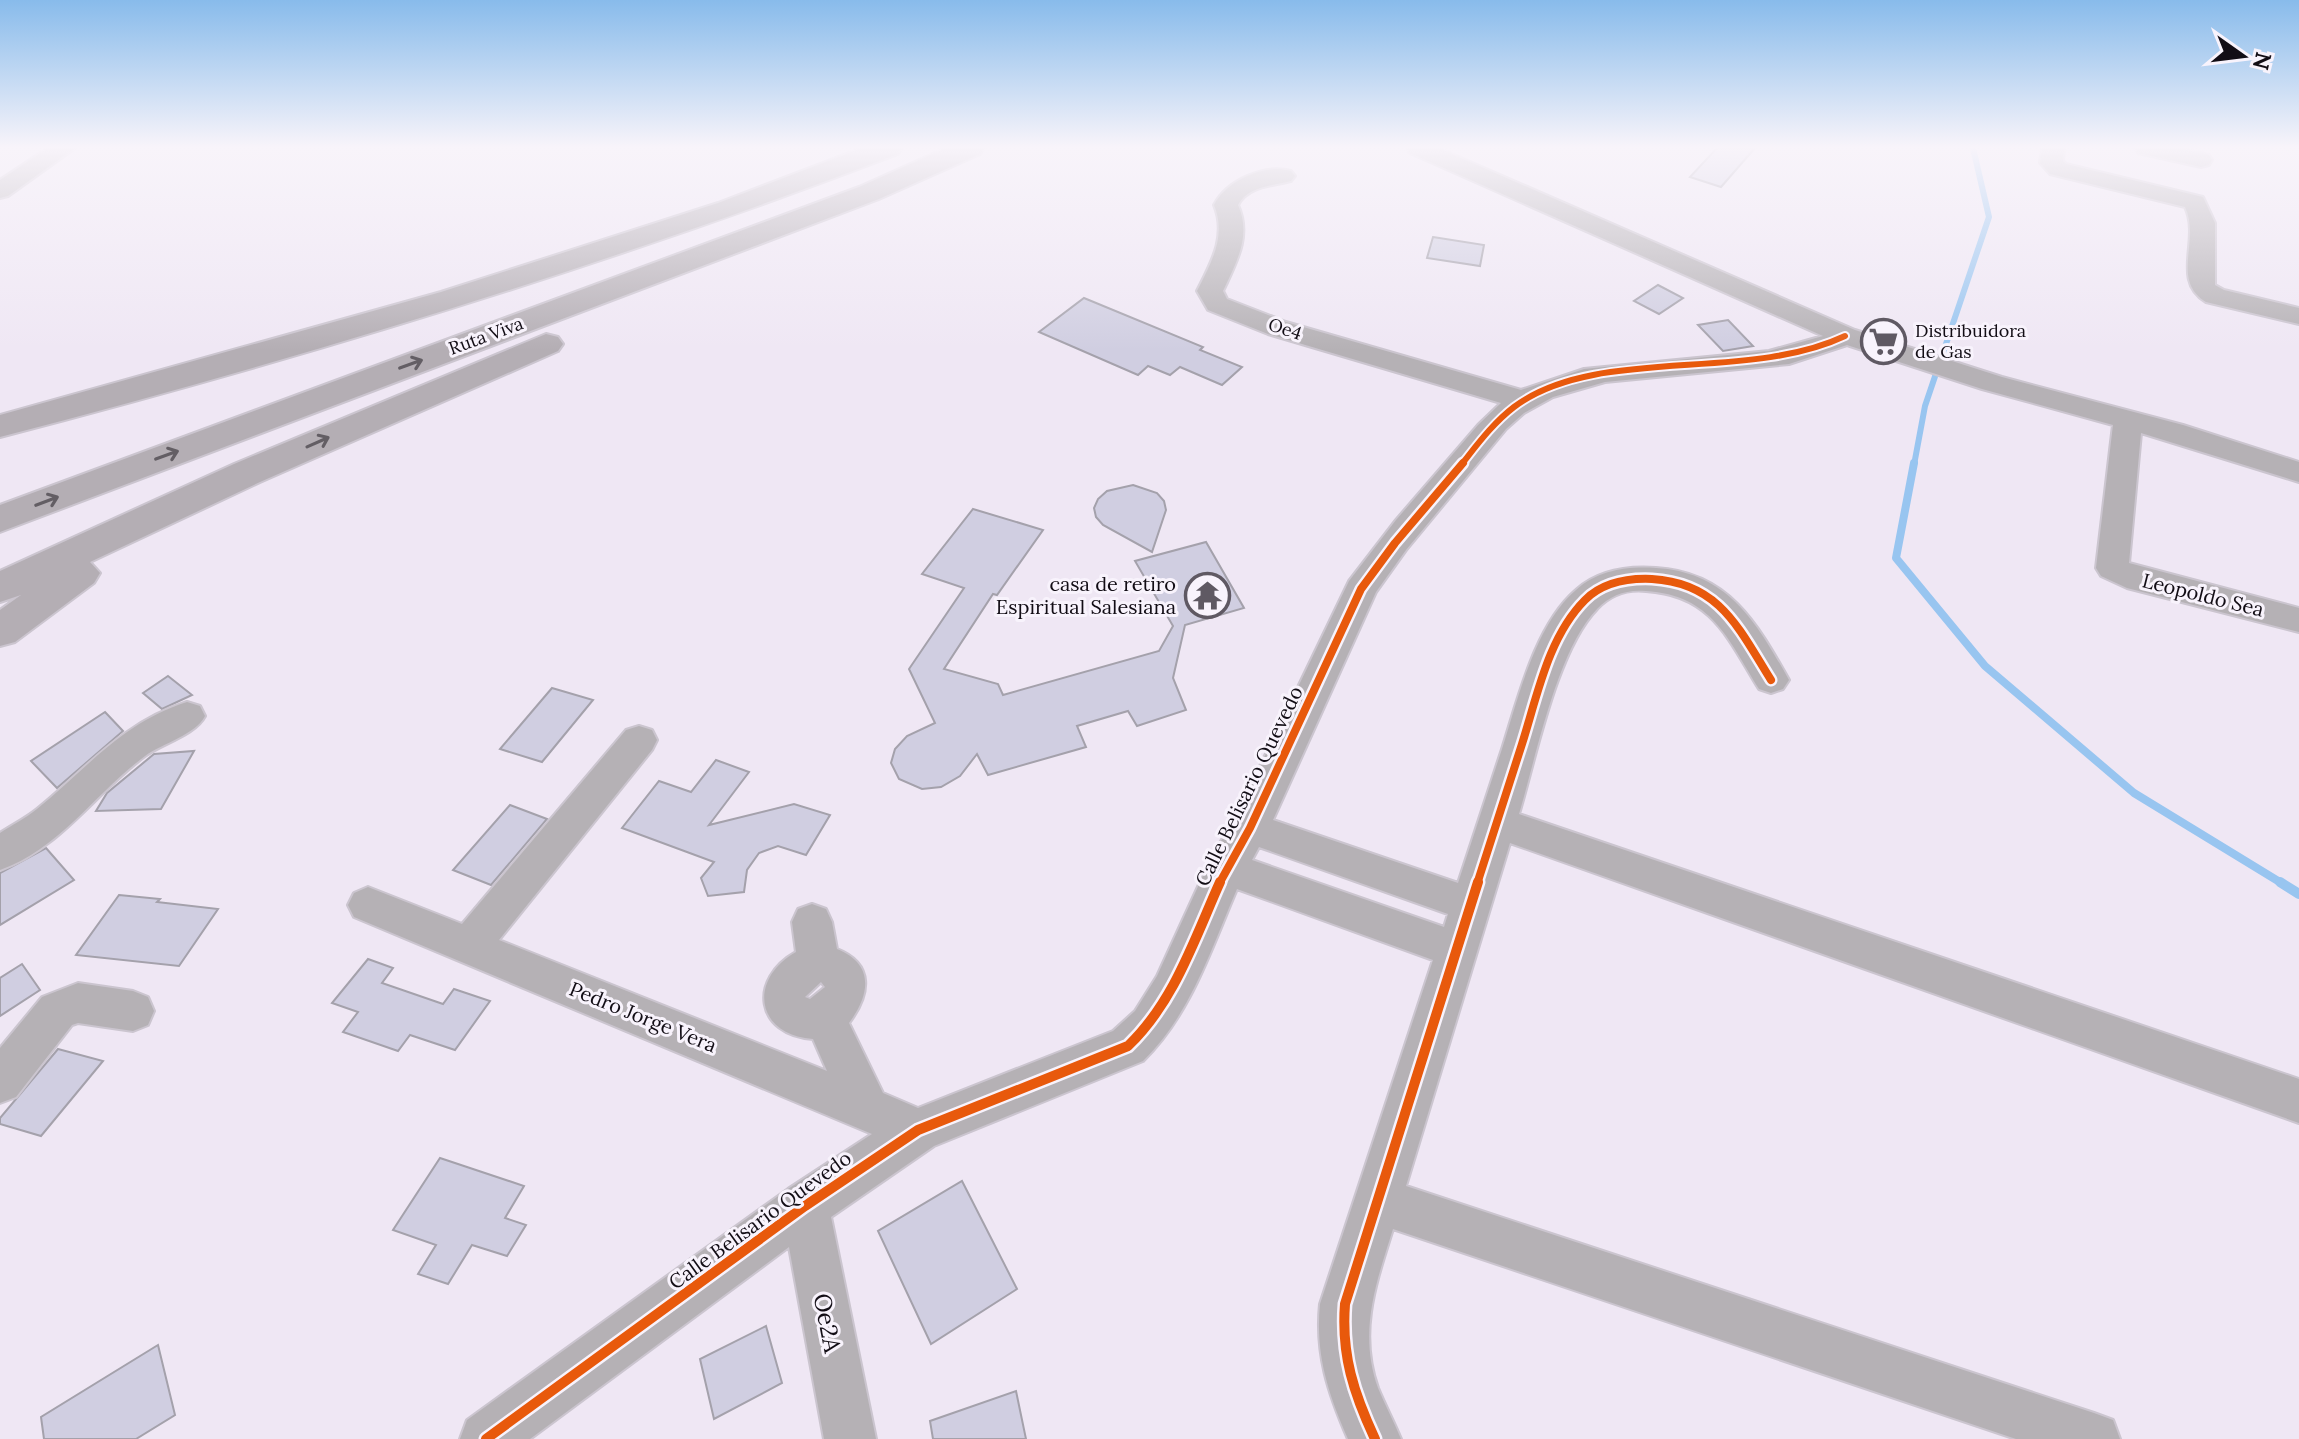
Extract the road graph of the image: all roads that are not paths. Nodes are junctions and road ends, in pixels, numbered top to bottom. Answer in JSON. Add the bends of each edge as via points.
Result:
{"nodes":[{"id":1,"x":709,"y":215,"type":"edge"},
{"id":2,"x":741,"y":215,"type":"edge"},
{"id":3,"x":807,"y":215,"type":"edge"},
{"id":4,"x":839,"y":215,"type":"edge"},
{"id":5,"x":1232,"y":215,"type":"edge"},
{"id":6,"x":1587,"y":215,"type":"edge"},
{"id":7,"x":2200,"y":215,"type":"edge"},
{"id":8,"x":2299,"y":316,"type":"edge"},
{"id":9,"x":357,"y":327,"type":"junction"},
{"id":10,"x":1845,"y":336,"type":"junction"},
{"id":11,"x":1524,"y":400,"type":"junction"},
{"id":12,"x":0,"y":409,"type":"edge"},
{"id":13,"x":2128,"y":420,"type":"junction"},
{"id":14,"x":0,"y":426,"type":"edge"},
{"id":15,"x":2173,"y":432,"type":"junction"},
{"id":16,"x":2299,"y":456,"type":"edge"},
{"id":17,"x":94,"y":468,"type":"junction"},
{"id":18,"x":2299,"y":472,"type":"edge"},
{"id":19,"x":247,"y":473,"type":"junction"},
{"id":20,"x":0,"y":488,"type":"edge"},
{"id":21,"x":0,"y":519,"type":"edge"},
{"id":22,"x":0,"y":588,"type":"edge"},
{"id":23,"x":2299,"y":620,"type":"edge"},
{"id":24,"x":0,"y":631,"type":"edge"},
{"id":25,"x":1771,"y":680,"type":"dead end"},
{"id":26,"x":187,"y":716,"type":"dead end"},
{"id":27,"x":639,"y":740,"type":"dead end"},
{"id":28,"x":1499,"y":823,"type":"junction"},
{"id":29,"x":1250,"y":828,"type":"junction"},
{"id":30,"x":0,"y":853,"type":"edge"},
{"id":31,"x":1346,"y":861,"type":"junction"},
{"id":32,"x":1226,"y":868,"type":"junction"},
{"id":33,"x":368,"y":905,"type":"dead end"},
{"id":34,"x":1330,"y":905,"type":"junction"},
{"id":35,"x":1472,"y":905,"type":"junction"},
{"id":36,"x":812,"y":922,"type":"dead end"},
{"id":37,"x":469,"y":946,"type":"junction"},
{"id":38,"x":1457,"y":950,"type":"junction"},
{"id":39,"x":133,"y":1011,"type":"dead end"},
{"id":40,"x":0,"y":1082,"type":"edge"},
{"id":41,"x":2299,"y":1101,"type":"edge"},
{"id":42,"x":866,"y":1107,"type":"junction"},
{"id":43,"x":918,"y":1130,"type":"junction"},
{"id":44,"x":1376,"y":1200,"type":"junction"},
{"id":45,"x":805,"y":1206,"type":"junction"},
{"id":46,"x":486,"y":1439,"type":"edge"},
{"id":47,"x":850,"y":1439,"type":"edge"},
{"id":48,"x":1375,"y":1439,"type":"edge"},
{"id":49,"x":2094,"y":1439,"type":"edge"}],
"edges":[{"from":1,"to":9,"type":"highway"},
{"from":2,"to":17,"type":"highway","name":"Ruta Viva"},
{"from":17,"to":3,"type":"highway","name":"Ruta Viva","one_way":true},
{"from":19,"to":4,"type":"highway","one_way":true},
{"from":5,"to":11,"type":"street","name":"Oe4","via":[[1233,231],[1210,291],[1217,304],[1277,328]]},
{"from":6,"to":10,"type":"street"},
{"from":7,"to":8,"type":"street","via":[[2203,289]]},
{"from":9,"to":12,"type":"highway","via":[[76,397]]},
{"from":9,"to":14,"type":"highway"},
{"from":10,"to":11,"type":"street","name":"Calle Belisario Quevedo","via":[[1776,358],[1608,374]]},
{"from":10,"to":13,"type":"street"},
{"from":11,"to":29,"type":"street","name":"Calle Belisario Quevedo","via":[[1500,420],[1378,562]]},
{"from":13,"to":15,"type":"street"},
{"from":13,"to":23,"type":"street","name":"Leopoldo Sea","via":[[2112,568]]},
{"from":15,"to":16,"type":"street"},
{"from":15,"to":18,"type":"street"},
{"from":17,"to":20,"type":"highway","name":"Ruta Viva"},
{"from":21,"to":17,"type":"highway","name":"Ruta Viva","one_way":true},
{"from":19,"to":22,"type":"highway"},
{"from":19,"to":24,"type":"highway","via":[[54,590]]},
{"from":25,"to":28,"type":"street","via":[[1716,601],[1668,581],[1637,577],[1608,582],[1587,596],[1565,625],[1545,670]]},
{"from":26,"to":30,"type":"street","via":[[125,751],[49,822]]},
{"from":27,"to":37,"type":"street"},
{"from":28,"to":35,"type":"street"},
{"from":28,"to":41,"type":"street"},
{"from":29,"to":31,"type":"street"},
{"from":29,"to":32,"type":"street","name":"Calle Belisario Quevedo"},
{"from":31,"to":34,"type":"street"},
{"from":31,"to":35,"type":"street"},
{"from":32,"to":34,"type":"street"},
{"from":32,"to":43,"type":"street","name":"Calle Belisario Quevedo","via":[[1172,990],[1150,1025],[1128,1046]]},
{"from":33,"to":37,"type":"street","name":"Pedro Jorge Vera"},
{"from":34,"to":38,"type":"street"},
{"from":35,"to":38,"type":"street"},
{"from":36,"to":42,"type":"street","via":[[818,962],[793,974],[784,997],[798,1016],[824,1016]]},
{"from":37,"to":42,"type":"street","name":"Pedro Jorge Vera"},
{"from":38,"to":44,"type":"street"},
{"from":39,"to":40,"type":"street","via":[[78,1003],[57,1011]]},
{"from":42,"to":43,"type":"street","name":"Pedro Jorge Vera"},
{"from":43,"to":45,"type":"street","name":"Calle Belisario Quevedo"},
{"from":44,"to":48,"type":"street","via":[[1345,1304],[1341,1338],[1349,1382]]},
{"from":44,"to":49,"type":"street"},
{"from":45,"to":46,"type":"street","name":"Calle Belisario Quevedo"},
{"from":45,"to":47,"type":"street","name":"Oe2A"}]}
